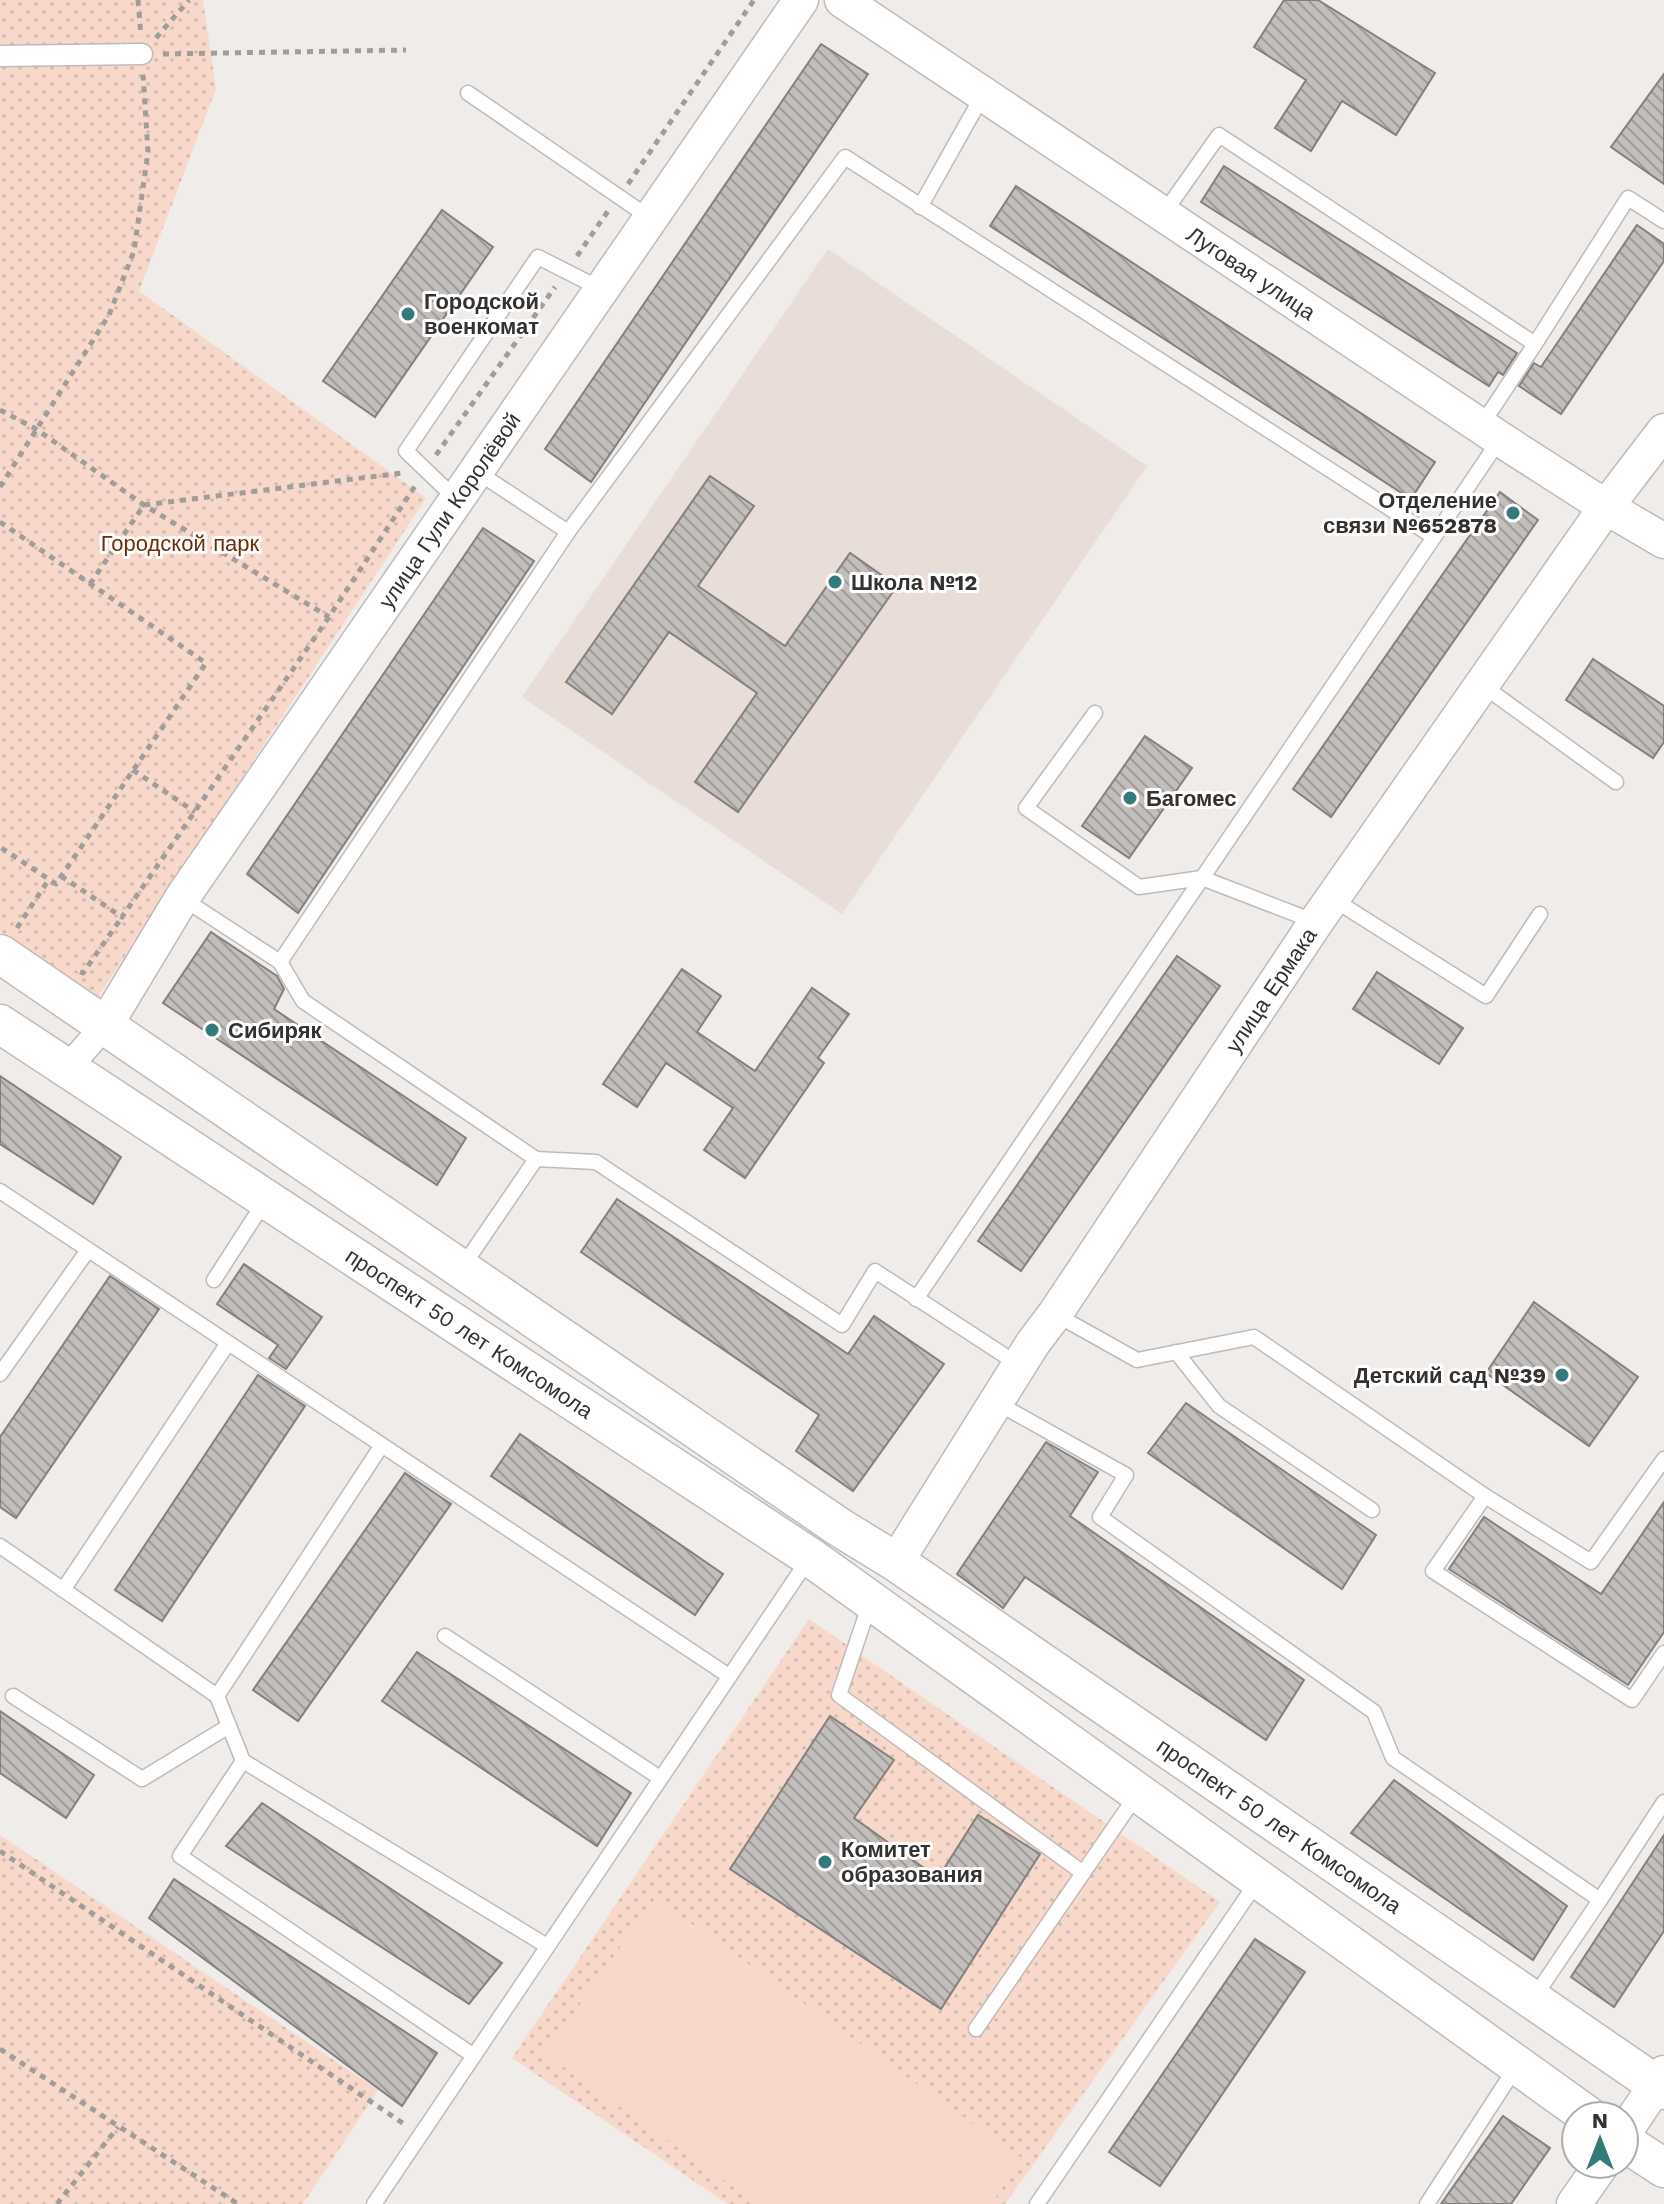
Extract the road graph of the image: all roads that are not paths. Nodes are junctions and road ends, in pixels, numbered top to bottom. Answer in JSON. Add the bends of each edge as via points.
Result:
{"nodes":[{"id":1,"x":801,"y":0,"type":"edge"},
{"id":2,"x":842,"y":0,"type":"edge"},
{"id":3,"x":142,"y":54,"type":"road end"},
{"id":4,"x":0,"y":56,"type":"edge"},
{"id":5,"x":468,"y":93,"type":"dead end"},
{"id":6,"x":984,"y":93,"type":"junction"},
{"id":7,"x":920,"y":207,"type":"junction"},
{"id":8,"x":1163,"y":213,"type":"junction"},
{"id":9,"x":650,"y":218,"type":"junction"},
{"id":10,"x":1664,"y":221,"type":"edge"},
{"id":11,"x":601,"y":289,"type":"junction"},
{"id":12,"x":1535,"y":344,"type":"junction"},
{"id":13,"x":1664,"y":431,"type":"edge"},
{"id":14,"x":1491,"y":432,"type":"junction"},
{"id":15,"x":476,"y":471,"type":"junction"},
{"id":16,"x":457,"y":499,"type":"junction"},
{"id":17,"x":1606,"y":507,"type":"junction"},
{"id":18,"x":568,"y":532,"type":"junction"},
{"id":19,"x":1434,"y":537,"type":"junction"},
{"id":20,"x":1664,"y":541,"type":"edge"},
{"id":21,"x":1482,"y":685,"type":"junction"},
{"id":22,"x":1095,"y":713,"type":"dead end"},
{"id":23,"x":1616,"y":782,"type":"dead end"},
{"id":24,"x":1202,"y":878,"type":"junction"},
{"id":25,"x":182,"y":898,"type":"junction"},
{"id":26,"x":1324,"y":910,"type":"junction"},
{"id":27,"x":1540,"y":914,"type":"dead end"},
{"id":28,"x":4,"y":939,"type":"edge"},
{"id":29,"x":280,"y":962,"type":"junction"},
{"id":30,"x":0,"y":1024,"type":"edge"},
{"id":31,"x":106,"y":1024,"type":"junction"},
{"id":32,"x":66,"y":1070,"type":"junction"},
{"id":33,"x":536,"y":1159,"type":"junction"},
{"id":34,"x":0,"y":1191,"type":"edge"},
{"id":35,"x":266,"y":1201,"type":"junction"},
{"id":36,"x":88,"y":1250,"type":"junction"},
{"id":37,"x":460,"y":1269,"type":"junction"},
{"id":38,"x":214,"y":1280,"type":"dead end"},
{"id":39,"x":916,"y":1299,"type":"junction"},
{"id":40,"x":1055,"y":1314,"type":"junction"},
{"id":41,"x":228,"y":1343,"type":"junction"},
{"id":42,"x":1176,"y":1352,"type":"junction"},
{"id":43,"x":1020,"y":1366,"type":"junction"},
{"id":44,"x":0,"y":1374,"type":"edge"},
{"id":45,"x":997,"y":1403,"type":"junction"},
{"id":46,"x":382,"y":1445,"type":"junction"},
{"id":47,"x":1664,"y":1459,"type":"edge"},
{"id":48,"x":1485,"y":1496,"type":"junction"},
{"id":49,"x":1372,"y":1510,"type":"dead end"},
{"id":50,"x":0,"y":1546,"type":"edge"},
{"id":51,"x":810,"y":1557,"type":"junction"},
{"id":52,"x":896,"y":1562,"type":"junction"},
{"id":53,"x":63,"y":1590,"type":"junction"},
{"id":54,"x":871,"y":1599,"type":"junction"},
{"id":55,"x":445,"y":1636,"type":"dead end"},
{"id":56,"x":1664,"y":1653,"type":"edge"},
{"id":57,"x":729,"y":1676,"type":"junction"},
{"id":58,"x":13,"y":1696,"type":"dead end"},
{"id":59,"x":217,"y":1696,"type":"junction"},
{"id":60,"x":229,"y":1726,"type":"junction"},
{"id":61,"x":243,"y":1761,"type":"junction"},
{"id":62,"x":660,"y":1778,"type":"junction"},
{"id":63,"x":1138,"y":1792,"type":"junction"},
{"id":64,"x":1664,"y":1802,"type":"edge"},
{"id":65,"x":1083,"y":1873,"type":"junction"},
{"id":66,"x":1259,"y":1879,"type":"junction"},
{"id":67,"x":1600,"y":1900,"type":"junction"},
{"id":68,"x":547,"y":1946,"type":"junction"},
{"id":69,"x":1532,"y":2000,"type":"junction"},
{"id":70,"x":976,"y":2029,"type":"dead end"},
{"id":71,"x":474,"y":2056,"type":"junction"},
{"id":72,"x":1517,"y":2065,"type":"junction"},
{"id":73,"x":1662,"y":2083,"type":"edge"},
{"id":74,"x":1566,"y":2100,"type":"edge"},
{"id":75,"x":1640,"y":2112,"type":"edge"},
{"id":76,"x":1640,"y":2152,"type":"edge"},
{"id":77,"x":1664,"y":2168,"type":"edge"},
{"id":78,"x":1591,"y":2180,"type":"edge"},
{"id":79,"x":374,"y":2204,"type":"edge"},
{"id":80,"x":1037,"y":2204,"type":"edge"},
{"id":81,"x":1427,"y":2204,"type":"edge"},
{"id":82,"x":1574,"y":2204,"type":"edge"}],
"edges":[{"from":1,"to":9,"type":"street","name":"улица Гули Королёвой"},
{"from":2,"to":6,"type":"street","name":"Луговая улица"},
{"from":3,"to":4,"type":"street"},
{"from":5,"to":9,"type":"lane"},
{"from":6,"to":7,"type":"lane"},
{"from":6,"to":8,"type":"street","name":"Луговая улица"},
{"from":7,"to":18,"type":"lane","via":[[845,157]]},
{"from":7,"to":19,"type":"lane"},
{"from":8,"to":12,"type":"lane","via":[[1219,135]]},
{"from":8,"to":14,"type":"street","name":"Луговая улица"},
{"from":9,"to":11,"type":"street","name":"улица Гули Королёвой"},
{"from":10,"to":12,"type":"lane","via":[[1628,198]]},
{"from":11,"to":15,"type":"street","name":"улица Гули Королёвой"},
{"from":11,"to":16,"type":"lane","via":[[538,257],[406,451]]},
{"from":12,"to":14,"type":"lane"},
{"from":13,"to":17,"type":"street","name":"улица Ермака"},
{"from":14,"to":17,"type":"street","name":"Луговая улица"},
{"from":14,"to":19,"type":"lane"},
{"from":15,"to":16,"type":"street","name":"улица Гули Королёвой"},
{"from":15,"to":18,"type":"lane"},
{"from":16,"to":25,"type":"street","name":"улица Гули Королёвой"},
{"from":17,"to":20,"type":"street","name":"Луговая улица"},
{"from":17,"to":21,"type":"street","name":"улица Ермака"},
{"from":18,"to":29,"type":"lane"},
{"from":19,"to":24,"type":"lane"},
{"from":21,"to":23,"type":"lane"},
{"from":21,"to":26,"type":"street","name":"улица Ермака"},
{"from":22,"to":24,"type":"lane","via":[[1026,808],[1139,887]]},
{"from":24,"to":26,"type":"lane"},
{"from":24,"to":39,"type":"lane"},
{"from":25,"to":29,"type":"lane"},
{"from":25,"to":31,"type":"street","name":"улица Гули Королёвой"},
{"from":26,"to":27,"type":"lane","via":[[1486,996]]},
{"from":26,"to":40,"type":"street","name":"улица Ермака"},
{"from":28,"to":31,"type":"main road","name":"проспект 50 лет Комсомола"},
{"from":29,"to":33,"type":"lane","via":[[303,1001]]},
{"from":30,"to":32,"type":"main road","name":"проспект 50 лет Комсомола"},
{"from":31,"to":32,"type":"street"},
{"from":31,"to":37,"type":"main road","name":"проспект 50 лет Комсомола"},
{"from":32,"to":35,"type":"main road","name":"проспект 50 лет Комсомола"},
{"from":33,"to":37,"type":"lane"},
{"from":33,"to":39,"type":"lane","via":[[596,1162],[842,1325],[875,1271]]},
{"from":34,"to":36,"type":"lane"},
{"from":35,"to":38,"type":"lane"},
{"from":35,"to":51,"type":"main road","name":"проспект 50 лет Комсомола"},
{"from":36,"to":41,"type":"lane"},
{"from":36,"to":44,"type":"lane"},
{"from":37,"to":52,"type":"main road","name":"проспект 50 лет Комсомола"},
{"from":39,"to":43,"type":"lane"},
{"from":40,"to":42,"type":"lane","via":[[1137,1360]]},
{"from":40,"to":43,"type":"street","name":"улица Ермака"},
{"from":41,"to":46,"type":"lane"},
{"from":41,"to":53,"type":"lane"},
{"from":42,"to":48,"type":"lane","via":[[1254,1337]]},
{"from":42,"to":49,"type":"lane","via":[[1219,1406]]},
{"from":43,"to":45,"type":"street","name":"улица Ермака"},
{"from":45,"to":52,"type":"street","name":"улица Ермака"},
{"from":45,"to":67,"type":"lane","via":[[1126,1475],[1100,1517],[1374,1712],[1393,1758]]},
{"from":46,"to":57,"type":"lane"},
{"from":46,"to":59,"type":"lane"},
{"from":47,"to":48,"type":"lane","via":[[1591,1562]]},
{"from":48,"to":56,"type":"lane","via":[[1433,1571],[1632,1700]]},
{"from":50,"to":53,"type":"lane"},
{"from":51,"to":54,"type":"main road","name":"проспект 50 лет Комсомола"},
{"from":51,"to":57,"type":"lane"},
{"from":52,"to":54,"type":"main road"},
{"from":52,"to":69,"type":"main road","name":"проспект 50 лет Комсомола"},
{"from":53,"to":59,"type":"lane"},
{"from":54,"to":63,"type":"main road","name":"проспект 50 лет Комсомола"},
{"from":54,"to":65,"type":"lane","via":[[839,1695]]},
{"from":55,"to":62,"type":"lane"},
{"from":57,"to":62,"type":"lane"},
{"from":58,"to":60,"type":"lane","via":[[142,1779]]},
{"from":59,"to":60,"type":"lane"},
{"from":60,"to":61,"type":"lane"},
{"from":61,"to":68,"type":"lane"},
{"from":61,"to":71,"type":"lane","via":[[180,1856]]},
{"from":62,"to":68,"type":"lane"},
{"from":63,"to":65,"type":"lane"},
{"from":63,"to":66,"type":"main road","name":"проспект 50 лет Комсомола"},
{"from":64,"to":67,"type":"lane"},
{"from":65,"to":70,"type":"lane"},
{"from":66,"to":72,"type":"main road","name":"проспект 50 лет Комсомола"},
{"from":66,"to":80,"type":"lane"},
{"from":67,"to":69,"type":"lane"},
{"from":68,"to":71,"type":"lane"},
{"from":69,"to":73,"type":"main road","name":"проспект 50 лет Комсомола"},
{"from":71,"to":79,"type":"lane"},
{"from":72,"to":74,"type":"main road","name":"проспект 50 лет Комсомола"},
{"from":72,"to":81,"type":"lane"},
{"from":73,"to":75,"type":"street"},
{"from":76,"to":77,"type":"main road"},
{"from":78,"to":82,"type":"street"}]}
